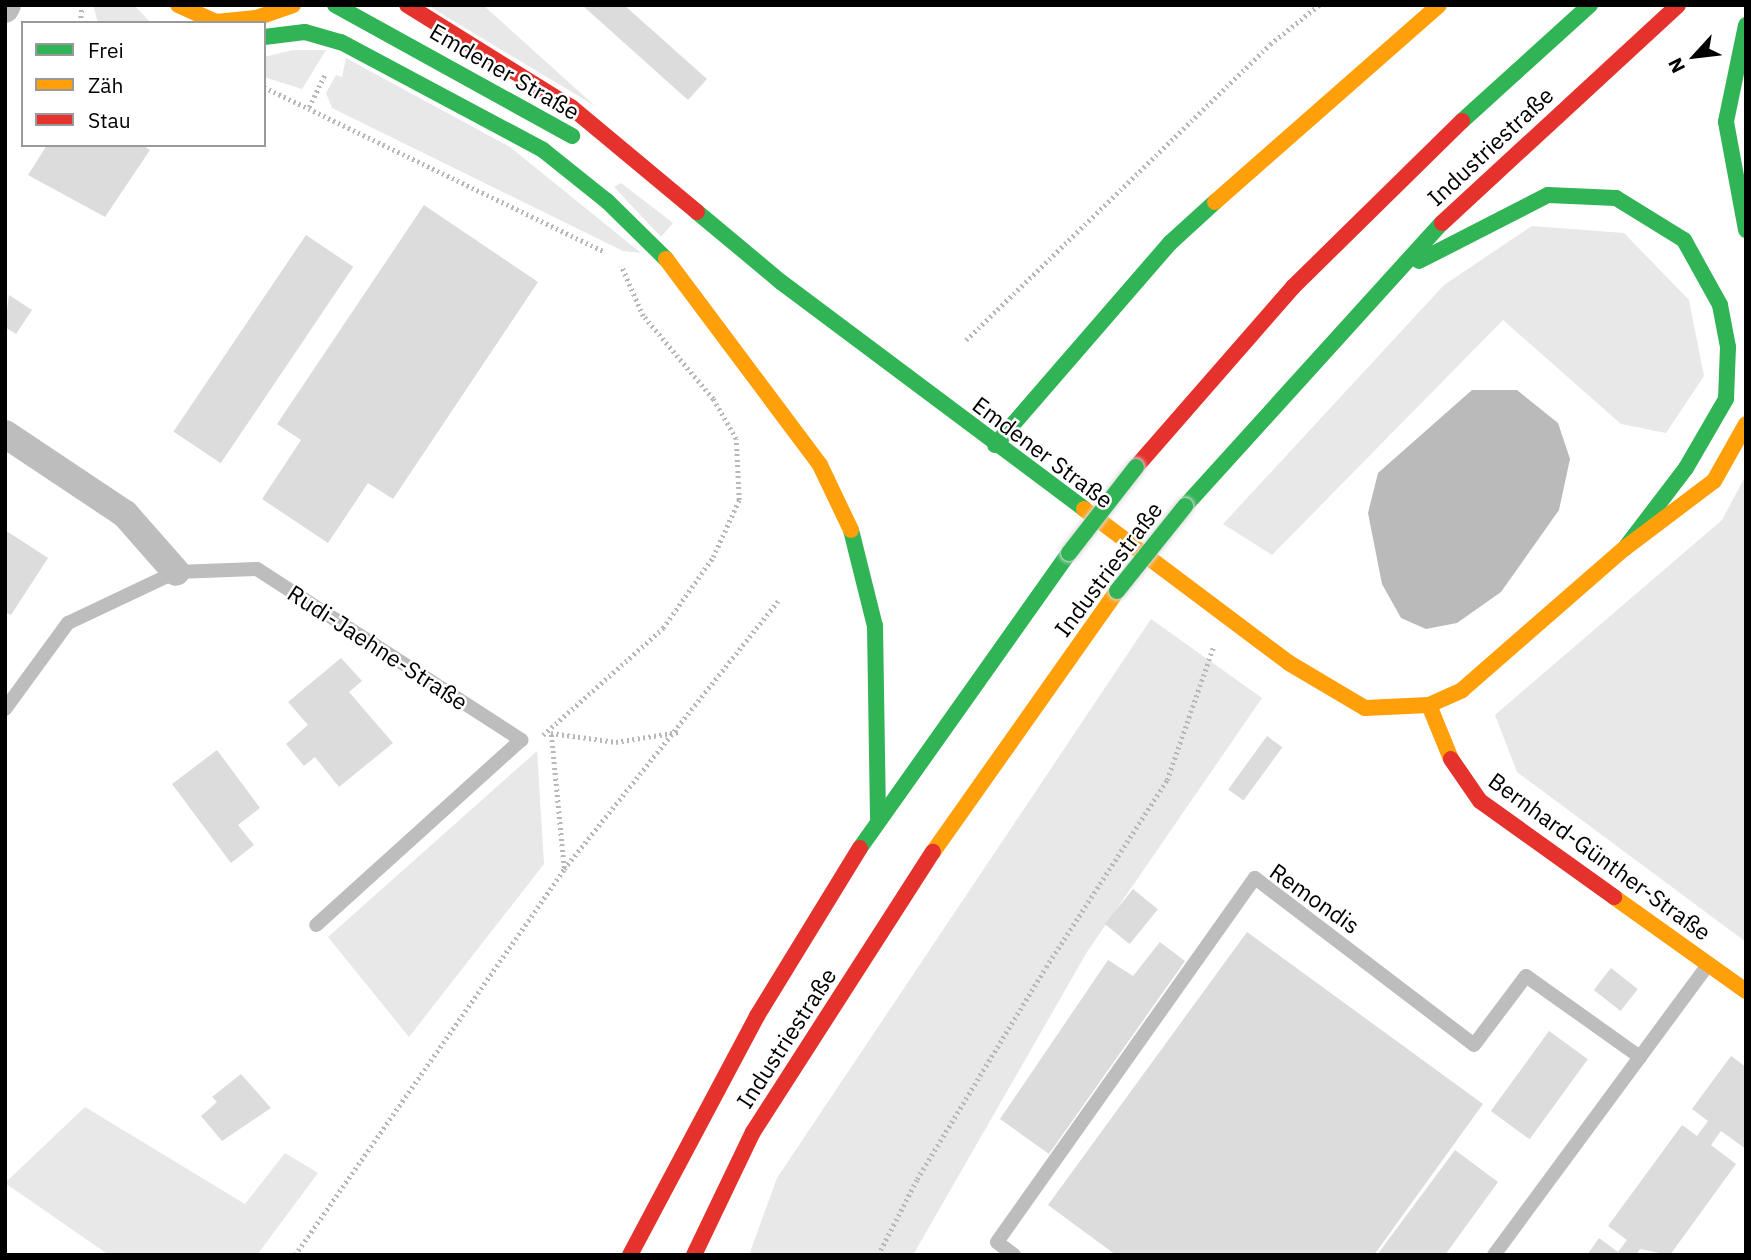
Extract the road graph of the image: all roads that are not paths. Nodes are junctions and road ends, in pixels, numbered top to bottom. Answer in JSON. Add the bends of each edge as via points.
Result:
{"nodes":[{"id":1,"x":178,"y":5,"type":"edge"},
{"id":2,"x":293,"y":5,"type":"edge"},
{"id":3,"x":335,"y":5,"type":"edge"},
{"id":4,"x":407,"y":5,"type":"edge"},
{"id":5,"x":1439,"y":5,"type":"edge"},
{"id":6,"x":1590,"y":5,"type":"edge"},
{"id":7,"x":1678,"y":5,"type":"edge"},
{"id":8,"x":213,"y":21,"type":"edge"},
{"id":9,"x":233,"y":21,"type":"edge"},
{"id":10,"x":1746,"y":25,"type":"edge"},
{"id":11,"x":266,"y":37,"type":"edge"},
{"id":12,"x":650,"y":179,"type":"junction"},
{"id":13,"x":1746,"y":230,"type":"edge"},
{"id":14,"x":1389,"y":277,"type":"junction"},
{"id":15,"x":1746,"y":424,"type":"edge"},
{"id":16,"x":5,"y":434,"type":"edge"},
{"id":17,"x":995,"y":445,"type":"junction"},
{"id":18,"x":1625,"y":548,"type":"junction"},
{"id":19,"x":176,"y":572,"type":"junction"},
{"id":20,"x":1429,"y":705,"type":"junction"},
{"id":21,"x":5,"y":709,"type":"edge"},
{"id":22,"x":878,"y":818,"type":"junction"},
{"id":23,"x":316,"y":925,"type":"dead end"},
{"id":24,"x":1708,"y":964,"type":"junction"},
{"id":25,"x":1746,"y":991,"type":"edge"},
{"id":26,"x":1640,"y":1057,"type":"junction"},
{"id":27,"x":730,"y":1179,"type":"junction"},
{"id":28,"x":647,"y":1219,"type":"junction"},
{"id":29,"x":720,"y":1242,"type":"dead end"},
{"id":30,"x":612,"y":1255,"type":"edge"},
{"id":31,"x":630,"y":1255,"type":"edge"},
{"id":32,"x":694,"y":1255,"type":"edge"},
{"id":33,"x":1014,"y":1255,"type":"edge"},
{"id":34,"x":1494,"y":1255,"type":"edge"}],
"edges":[{"from":1,"to":8,"type":"main road"},
{"from":2,"to":9,"type":"main road"},
{"from":3,"to":12,"type":"main road","name":"Emdener Straße"},
{"from":4,"to":12,"type":"main road","name":"Emdener Straße","via":[[571,107]]},
{"from":5,"to":17,"type":"main road","via":[[1364,66],[1170,243]]},
{"from":6,"to":22,"type":"main road","name":"Industriestraße","bridge":true,"via":[[1455,127],[1293,288],[1136,467]]},
{"from":7,"to":14,"type":"main road","name":"Industriestraße","via":[[1605,67]]},
{"from":10,"to":13,"type":"main road","via":[[1726,122]]},
{"from":11,"to":22,"type":"main road","via":[[305,32],[341,42],[542,150],[607,201],[662,255],[725,333],[820,465],[862,560],[875,626]]},
{"from":12,"to":17,"type":"main road","name":"Emdener Straße"},
{"from":14,"to":18,"type":"main road","via":[[1548,195],[1616,198],[1684,240],[1720,305],[1728,347],[1726,399],[1686,468]]},
{"from":14,"to":27,"type":"main road","name":"Industriestraße","bridge":true,"via":[[1185,506],[1117,591],[939,842],[753,1132]]},
{"from":15,"to":18,"type":"main road","via":[[1714,481]]},
{"from":16,"to":19,"type":"street","via":[[125,514]]},
{"from":17,"to":20,"type":"main road","name":"Emdener Straße","via":[[1232,621],[1364,708],[1386,711]]},
{"from":18,"to":20,"type":"main road","name":"Emdener Straße","via":[[1462,690]]},
{"from":19,"to":21,"type":"lane","via":[[68,623]]},
{"from":19,"to":23,"type":"lane","name":"Rudi-Jaehne-Straße","via":[[257,569],[521,740]]},
{"from":20,"to":24,"type":"main road","name":"Bernhard-Günther-Straße","via":[[1454,765],[1480,801]]},
{"from":22,"to":28,"type":"main road","name":"Industriestraße","via":[[757,1016]]},
{"from":24,"to":25,"type":"main road","name":"Bernhard-Günther-Straße"},
{"from":24,"to":26,"type":"lane"},
{"from":26,"to":33,"type":"lane","name":"Remondis","via":[[1526,976],[1474,1045],[1255,878],[997,1242]]},
{"from":26,"to":34,"type":"lane"},
{"from":27,"to":29,"type":"main road"},
{"from":27,"to":32,"type":"main road","name":"Industriestraße"},
{"from":28,"to":30,"type":"main road"},
{"from":28,"to":31,"type":"main road","name":"Industriestraße"}]}
